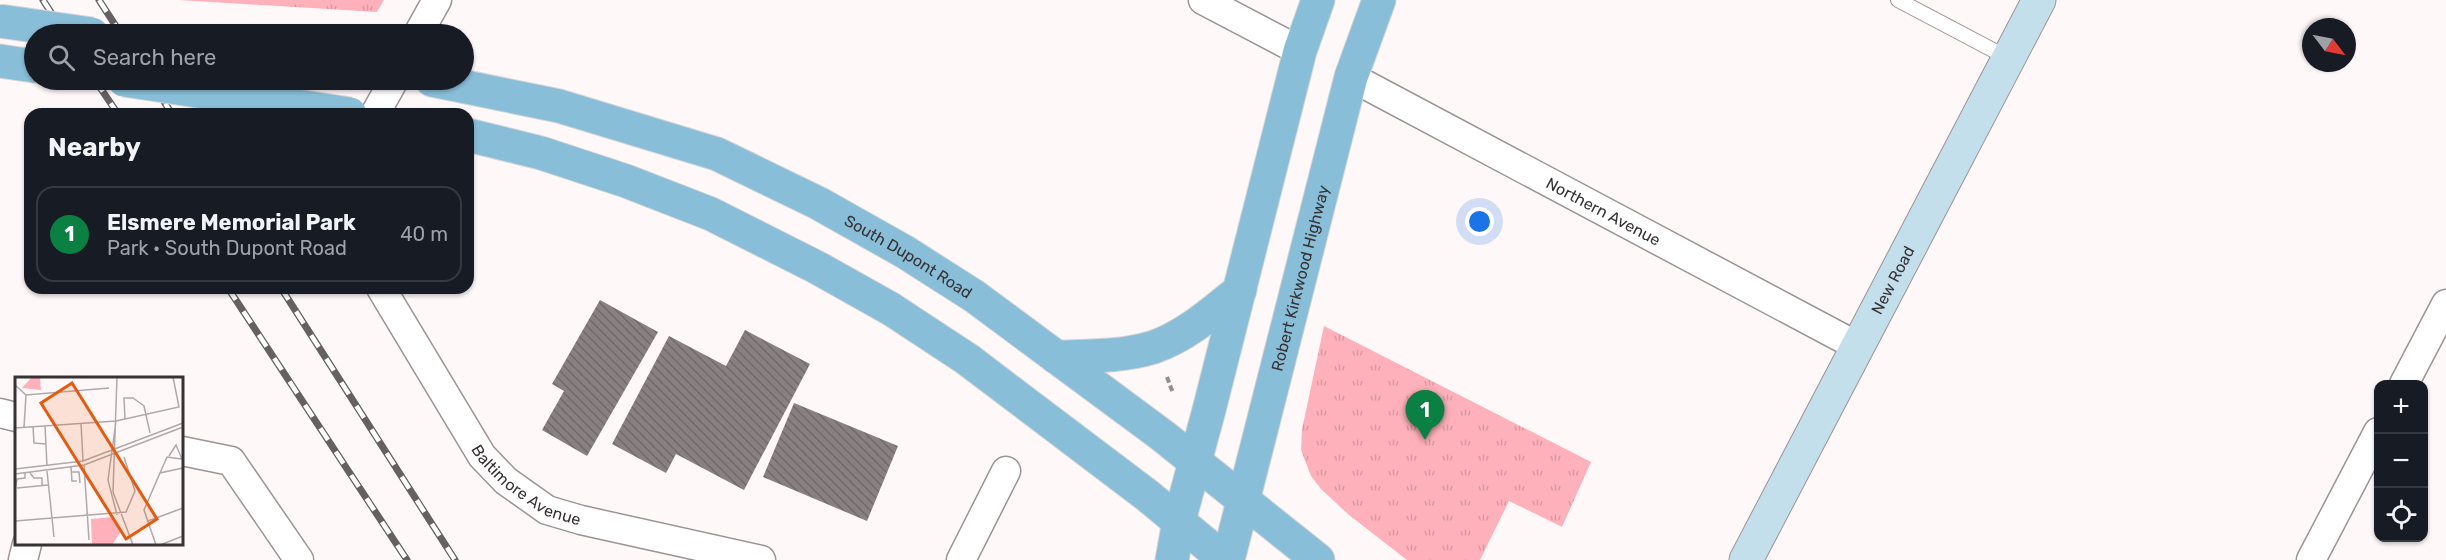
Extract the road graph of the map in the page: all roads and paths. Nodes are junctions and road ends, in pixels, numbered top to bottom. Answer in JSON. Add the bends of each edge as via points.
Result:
{"nodes":[{"id":1,"x":437,"y":0,"type":"edge"},
{"id":2,"x":1203,"y":0,"type":"edge"},
{"id":3,"x":1318,"y":0,"type":"edge"},
{"id":4,"x":1379,"y":0,"type":"edge"},
{"id":5,"x":1898,"y":0,"type":"edge"},
{"id":6,"x":2039,"y":0,"type":"edge"},
{"id":7,"x":0,"y":21,"type":"edge"},
{"id":8,"x":24,"y":24,"type":"edge"},
{"id":9,"x":424,"y":24,"type":"edge"},
{"id":10,"x":1300,"y":51,"type":"junction"},
{"id":11,"x":2008,"y":58,"type":"junction"},
{"id":12,"x":0,"y":61,"type":"edge"},
{"id":13,"x":24,"y":65,"type":"edge"},
{"id":14,"x":1351,"y":77,"type":"junction"},
{"id":15,"x":474,"y":89,"type":"edge"},
{"id":16,"x":190,"y":90,"type":"edge"},
{"id":17,"x":388,"y":90,"type":"edge"},
{"id":18,"x":310,"y":108,"type":"edge"},
{"id":19,"x":378,"y":108,"type":"edge"},
{"id":20,"x":474,"y":136,"type":"edge"},
{"id":21,"x":1240,"y":290,"type":"junction"},
{"id":22,"x":385,"y":294,"type":"edge"},
{"id":23,"x":2446,"y":304,"type":"edge"},
{"id":24,"x":1857,"y":346,"type":"junction"},
{"id":25,"x":1056,"y":357,"type":"junction"},
{"id":26,"x":2406,"y":380,"type":"edge"},
{"id":27,"x":0,"y":413,"type":"edge"},
{"id":28,"x":15,"y":417,"type":"edge"},
{"id":29,"x":2378,"y":434,"type":"edge"},
{"id":30,"x":183,"y":451,"type":"edge"},
{"id":31,"x":1196,"y":464,"type":"junction"},
{"id":32,"x":1006,"y":471,"type":"dead end"},
{"id":33,"x":1244,"y":501,"type":"junction"},
{"id":34,"x":1179,"y":521,"type":"junction"},
{"id":35,"x":27,"y":545,"type":"edge"},
{"id":36,"x":23,"y":560,"type":"edge"},
{"id":37,"x":299,"y":560,"type":"edge"},
{"id":38,"x":761,"y":560,"type":"edge"},
{"id":39,"x":961,"y":560,"type":"edge"},
{"id":40,"x":1172,"y":560,"type":"edge"},
{"id":41,"x":1227,"y":560,"type":"edge"},
{"id":42,"x":1318,"y":560,"type":"edge"},
{"id":43,"x":1746,"y":560,"type":"edge"},
{"id":44,"x":2311,"y":560,"type":"edge"}],
"edges":[{"from":1,"to":9,"type":"street"},
{"from":2,"to":10,"type":"street"},
{"from":3,"to":10,"type":"main road"},
{"from":4,"to":14,"type":"main road","name":"Robert Kirkwood Highway"},
{"from":5,"to":11,"type":"lane"},
{"from":6,"to":11,"type":"street","name":"New Road"},
{"from":7,"to":8,"type":"main road","bridge":true},
{"from":10,"to":21,"type":"main road"},
{"from":11,"to":24,"type":"street","name":"New Road"},
{"from":12,"to":13,"type":"main road"},
{"from":14,"to":24,"type":"street","name":"Northern Avenue"},
{"from":14,"to":33,"type":"main road","name":"Robert Kirkwood Highway"},
{"from":15,"to":25,"type":"main road","name":"South Dupont Road","via":[[559,106],[717,154],[818,203],[905,252]]},
{"from":16,"to":18,"type":"main road","bridge":true},
{"from":17,"to":19,"type":"street"},
{"from":20,"to":34,"type":"main road","via":[[626,181],[711,214],[818,268],[891,309],[967,359]]},
{"from":21,"to":25,"type":"main road","via":[[1194,325],[1155,346],[1115,356]]},
{"from":21,"to":31,"type":"main road"},
{"from":22,"to":38,"type":"street","name":"Baltimore Avenue","via":[[482,456],[506,481],[547,510]]},
{"from":23,"to":26,"type":"street"},
{"from":24,"to":43,"type":"street","name":"New Road"},
{"from":25,"to":31,"type":"main road","name":"South Dupont Road"},
{"from":27,"to":28,"type":"street"},
{"from":29,"to":44,"type":"street"},
{"from":30,"to":37,"type":"street","via":[[231,461]]},
{"from":31,"to":33,"type":"main road","name":"South Dupont Road"},
{"from":31,"to":34,"type":"main road"},
{"from":32,"to":39,"type":"street"},
{"from":33,"to":41,"type":"main road","name":"Robert Kirkwood Highway"},
{"from":33,"to":42,"type":"main road","name":"South Dupont Road"},
{"from":34,"to":40,"type":"main road"},
{"from":34,"to":41,"type":"main road"},
{"from":35,"to":36,"type":"street"}]}
